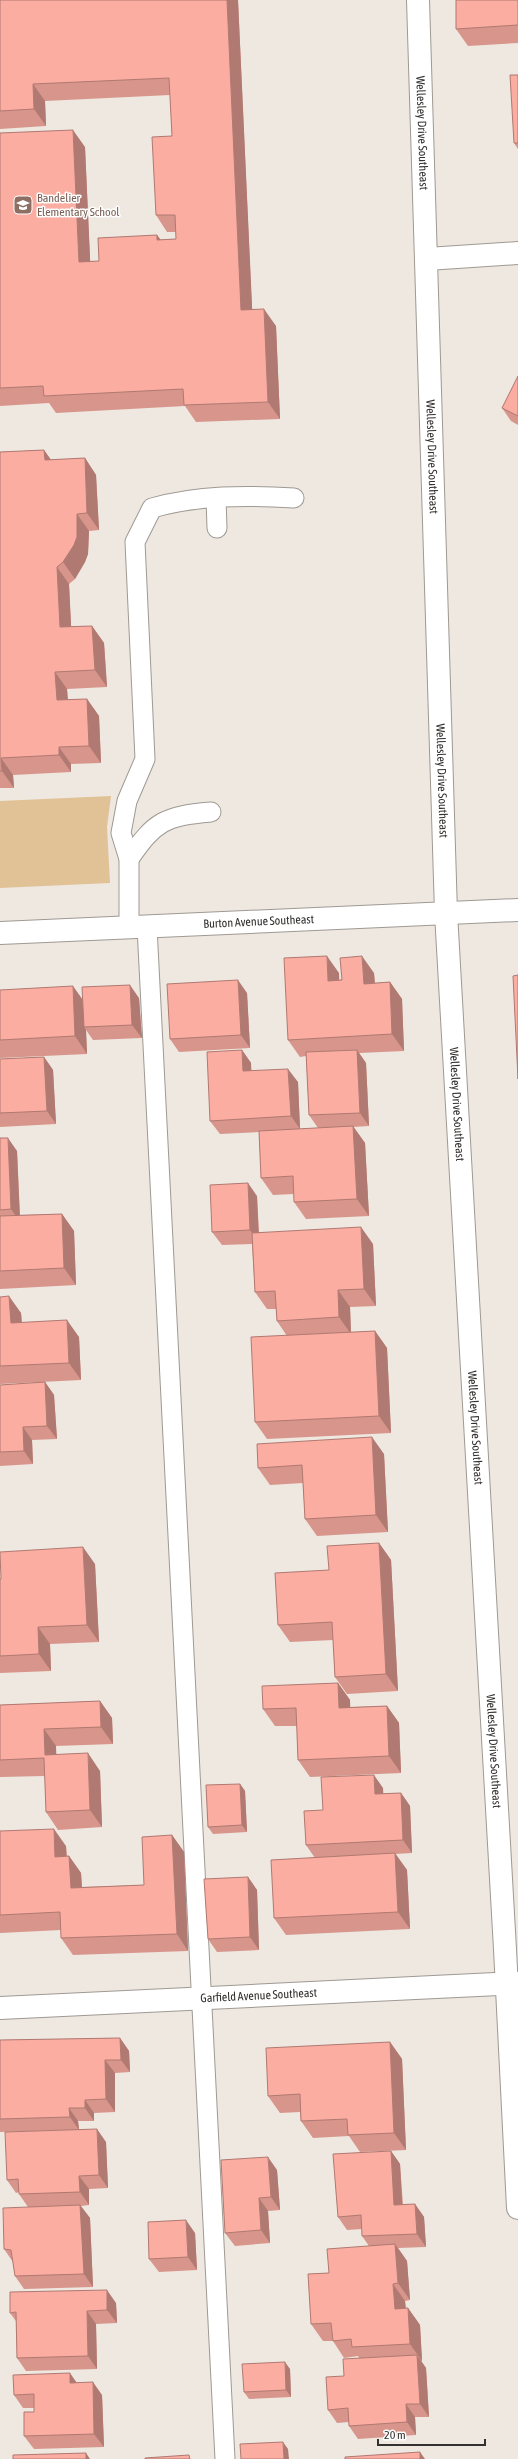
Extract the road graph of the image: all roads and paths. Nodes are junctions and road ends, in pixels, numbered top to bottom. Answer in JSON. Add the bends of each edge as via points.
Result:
{"nodes":[{"id":1,"x":418,"y":0,"type":"edge"},
{"id":2,"x":518,"y":253,"type":"edge"},
{"id":3,"x":427,"y":259,"type":"junction"},
{"id":4,"x":216,"y":498,"type":"junction"},
{"id":5,"x":294,"y":498,"type":"dead end"},
{"id":6,"x":218,"y":528,"type":"dead end"},
{"id":7,"x":211,"y":812,"type":"dead end"},
{"id":8,"x":129,"y":859,"type":"junction"},
{"id":9,"x":518,"y":910,"type":"edge"},
{"id":10,"x":446,"y":913,"type":"junction"},
{"id":11,"x":138,"y":927,"type":"junction"},
{"id":12,"x":0,"y":933,"type":"edge"},
{"id":13,"x":513,"y":1983,"type":"edge"},
{"id":14,"x":201,"y":1998,"type":"junction"},
{"id":15,"x":0,"y":2008,"type":"edge"},
{"id":16,"x":518,"y":2208,"type":"edge"},
{"id":17,"x":225,"y":2459,"type":"edge"}],
"edges":[{"from":1,"to":3,"type":"street","name":"Wellesley Drive Southeast"},
{"from":2,"to":3,"type":"street"},
{"from":3,"to":10,"type":"street","name":"Wellesley Drive Southeast"},
{"from":4,"to":5,"type":"lane"},
{"from":4,"to":6,"type":"lane"},
{"from":4,"to":8,"type":"lane","via":[[179,500],[152,508],[134,542],[145,759],[127,801],[121,833]]},
{"from":7,"to":8,"type":"lane","via":[[181,815],[164,821],[145,836]]},
{"from":8,"to":11,"type":"lane"},
{"from":9,"to":10,"type":"street","name":"Burton Avenue Southeast"},
{"from":10,"to":11,"type":"street","name":"Burton Avenue Southeast"},
{"from":10,"to":13,"type":"street","name":"Wellesley Drive Southeast"},
{"from":11,"to":12,"type":"street","name":"Burton Avenue Southeast"},
{"from":11,"to":14,"type":"lane"},
{"from":13,"to":14,"type":"street","name":"Garfield Avenue Southeast"},
{"from":13,"to":16,"type":"street","name":"Wellesley Drive Southeast"},
{"from":14,"to":15,"type":"street","name":"Garfield Avenue Southeast"},
{"from":14,"to":17,"type":"lane"}]}
